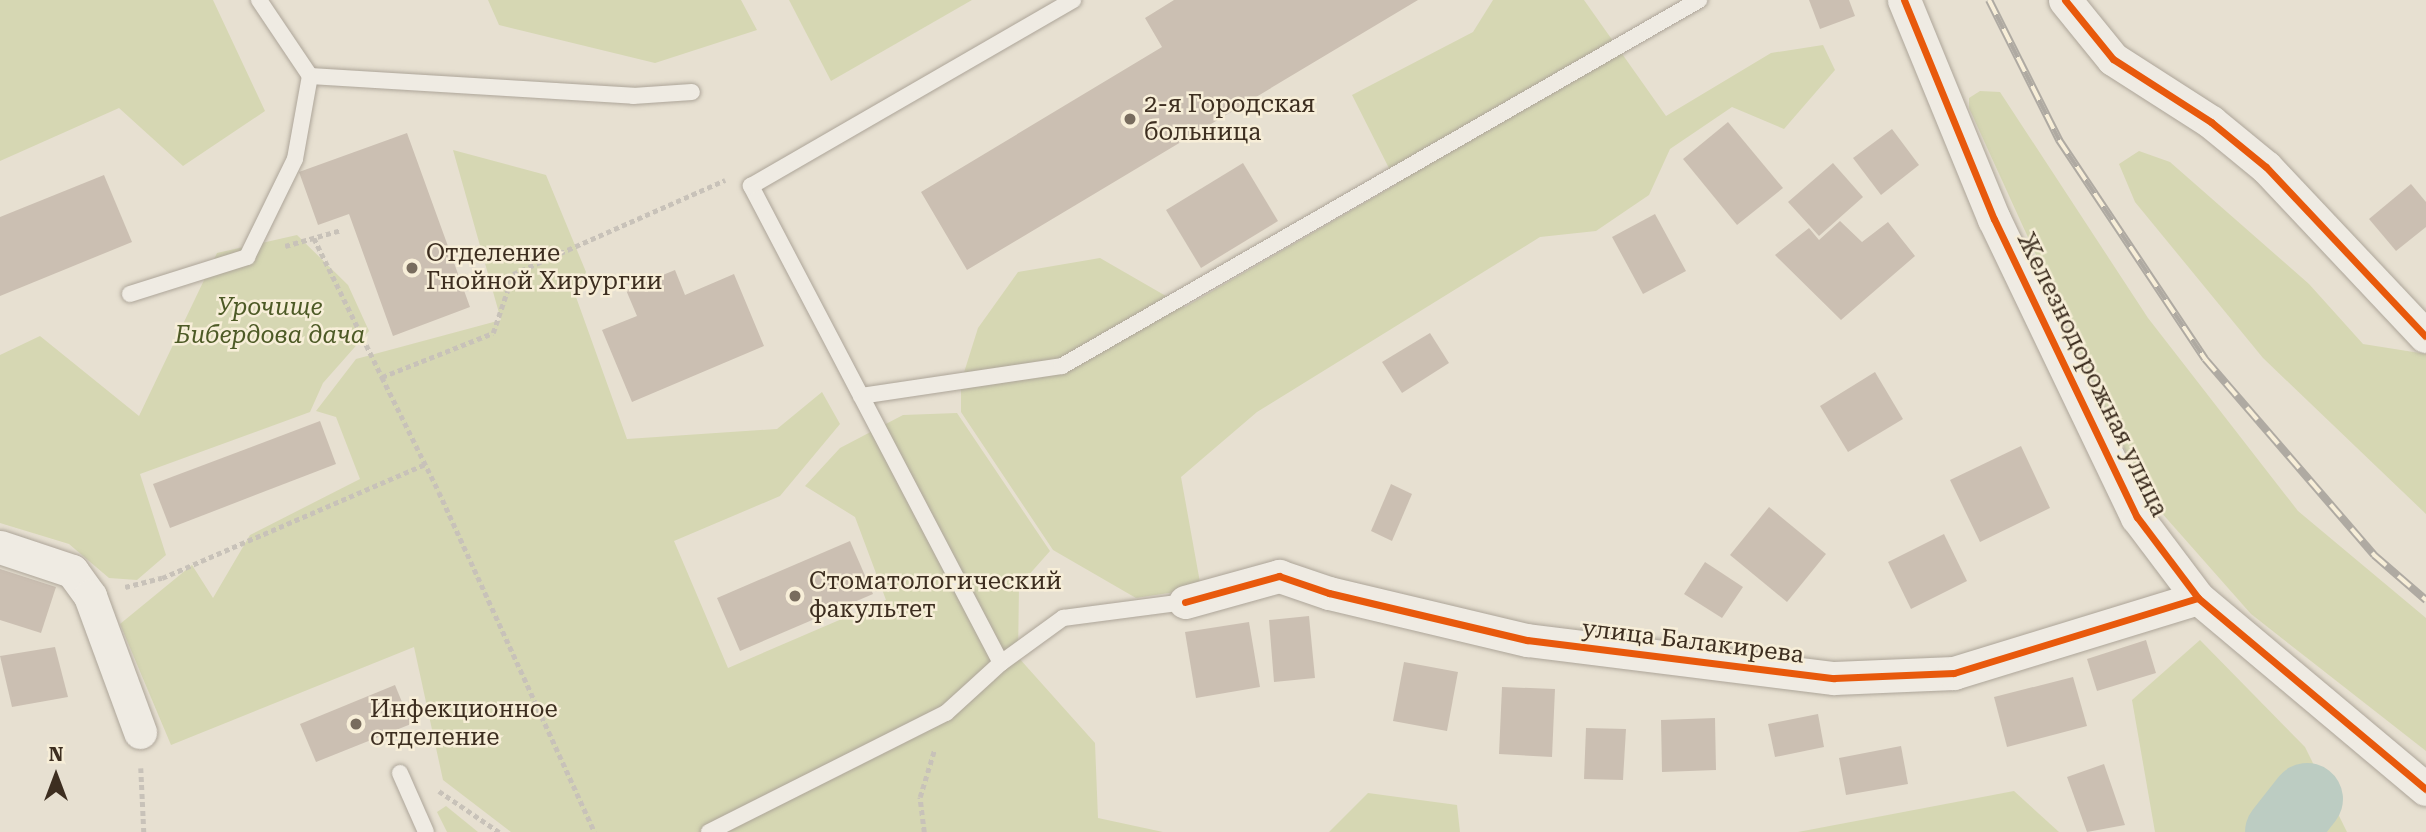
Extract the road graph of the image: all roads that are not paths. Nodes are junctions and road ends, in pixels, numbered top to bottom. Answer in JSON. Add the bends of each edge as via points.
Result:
{"nodes":[{"id":1,"x":259,"y":0,"type":"edge"},
{"id":2,"x":1073,"y":0,"type":"edge"},
{"id":3,"x":1699,"y":0,"type":"edge"},
{"id":4,"x":1904,"y":0,"type":"edge"},
{"id":5,"x":2065,"y":0,"type":"edge"},
{"id":6,"x":310,"y":76,"type":"junction"},
{"id":7,"x":692,"y":92,"type":"dead end"},
{"id":8,"x":130,"y":294,"type":"dead end"},
{"id":9,"x":2425,"y":336,"type":"edge"},
{"id":10,"x":861,"y":396,"type":"junction"},
{"id":11,"x":0,"y":547,"type":"edge"},
{"id":12,"x":2198,"y":598,"type":"junction"},
{"id":13,"x":1185,"y":602,"type":"joint"},
{"id":14,"x":1001,"y":663,"type":"junction"},
{"id":15,"x":140,"y":732,"type":"road end"},
{"id":16,"x":403,"y":780,"type":"road end"},
{"id":17,"x":2426,"y":789,"type":"edge"},
{"id":18,"x":426,"y":832,"type":"edge"},
{"id":19,"x":709,"y":832,"type":"edge"}],
"edges":[{"from":1,"to":6,"type":"lane"},
{"from":2,"to":10,"type":"lane","via":[[751,186]]},
{"from":3,"to":10,"type":"lane","via":[[1062,366]]},
{"from":4,"to":12,"type":"street","name":"Железнодорожная улица","via":[[1994,219],[2137,516]]},
{"from":5,"to":9,"type":"street","via":[[2113,59],[2211,122],[2266,167]]},
{"from":6,"to":7,"type":"lane","via":[[633,96]]},
{"from":6,"to":8,"type":"lane","via":[[295,159],[247,257]]},
{"from":10,"to":14,"type":"lane"},
{"from":11,"to":15,"type":"street","via":[[72,571],[90,596]]},
{"from":12,"to":13,"type":"street","name":"улица Балакирева","via":[[1954,673],[1834,678],[1527,640],[1329,593],[1279,576]]},
{"from":12,"to":17,"type":"street","name":"Железнодорожная улица"},
{"from":13,"to":14,"type":"lane","via":[[1063,618]]},
{"from":14,"to":19,"type":"lane","via":[[946,713]]},
{"from":16,"to":18,"type":"lane"}]}
